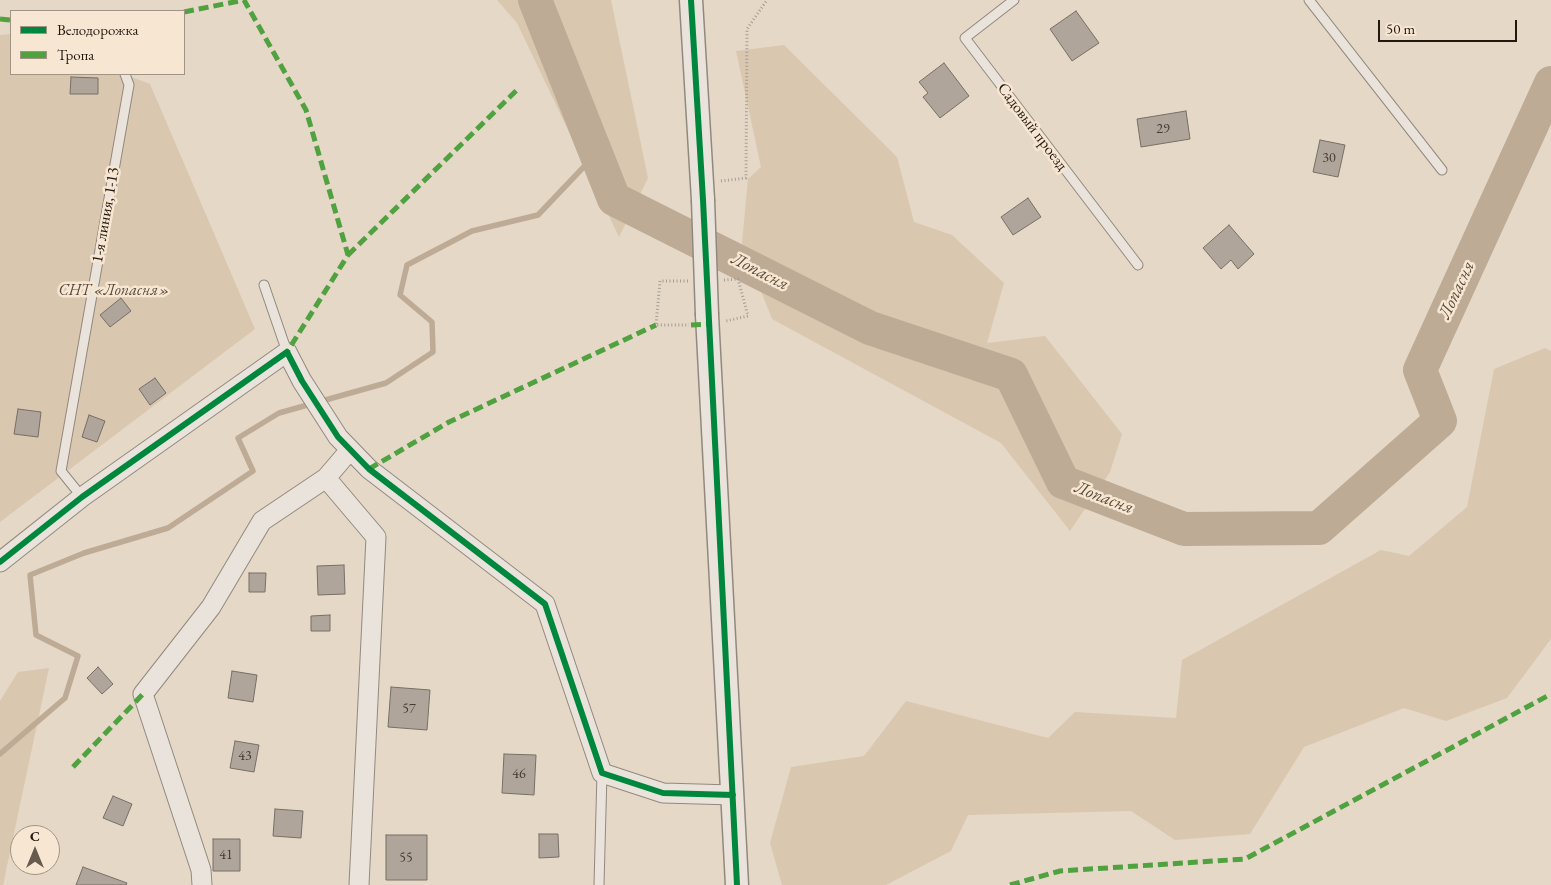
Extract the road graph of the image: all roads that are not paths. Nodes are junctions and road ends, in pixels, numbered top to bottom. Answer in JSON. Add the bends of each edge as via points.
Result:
{"nodes":[{"id":1,"x":691,"y":0,"type":"edge"},
{"id":2,"x":1014,"y":0,"type":"edge"},
{"id":3,"x":1309,"y":0,"type":"edge"},
{"id":4,"x":125,"y":75,"type":"edge"},
{"id":5,"x":1442,"y":170,"type":"dead end"},
{"id":6,"x":1138,"y":265,"type":"dead end"},
{"id":7,"x":264,"y":285,"type":"dead end"},
{"id":8,"x":287,"y":352,"type":"junction"},
{"id":9,"x":344,"y":444,"type":"junction"},
{"id":10,"x":326,"y":478,"type":"junction"},
{"id":11,"x":82,"y":497,"type":"junction"},
{"id":12,"x":0,"y":562,"type":"edge"},
{"id":13,"x":602,"y":773,"type":"junction"},
{"id":14,"x":733,"y":795,"type":"junction"},
{"id":15,"x":202,"y":885,"type":"edge"},
{"id":16,"x":359,"y":885,"type":"edge"},
{"id":17,"x":600,"y":885,"type":"edge"},
{"id":18,"x":737,"y":885,"type":"edge"}],
"edges":[{"from":1,"to":14,"type":"street","bridge":true,"via":[[703,200],[699,320]]},
{"from":2,"to":6,"type":"lane","name":"Садовый проезд","via":[[965,38]]},
{"from":3,"to":5,"type":"lane"},
{"from":4,"to":11,"type":"lane","name":"1-я линия, 1-13","via":[[129,85],[61,471]]},
{"from":7,"to":8,"type":"lane"},
{"from":8,"to":9,"type":"street","via":[[302,381]]},
{"from":8,"to":11,"type":"street"},
{"from":9,"to":10,"type":"street"},
{"from":9,"to":13,"type":"street","via":[[369,469],[545,604]]},
{"from":10,"to":15,"type":"street","via":[[262,521],[211,607],[143,694],[201,870]]},
{"from":10,"to":16,"type":"street","via":[[376,538]]},
{"from":11,"to":12,"type":"street"},
{"from":13,"to":14,"type":"street","via":[[663,793]]},
{"from":13,"to":17,"type":"lane"},
{"from":14,"to":18,"type":"street"}]}
